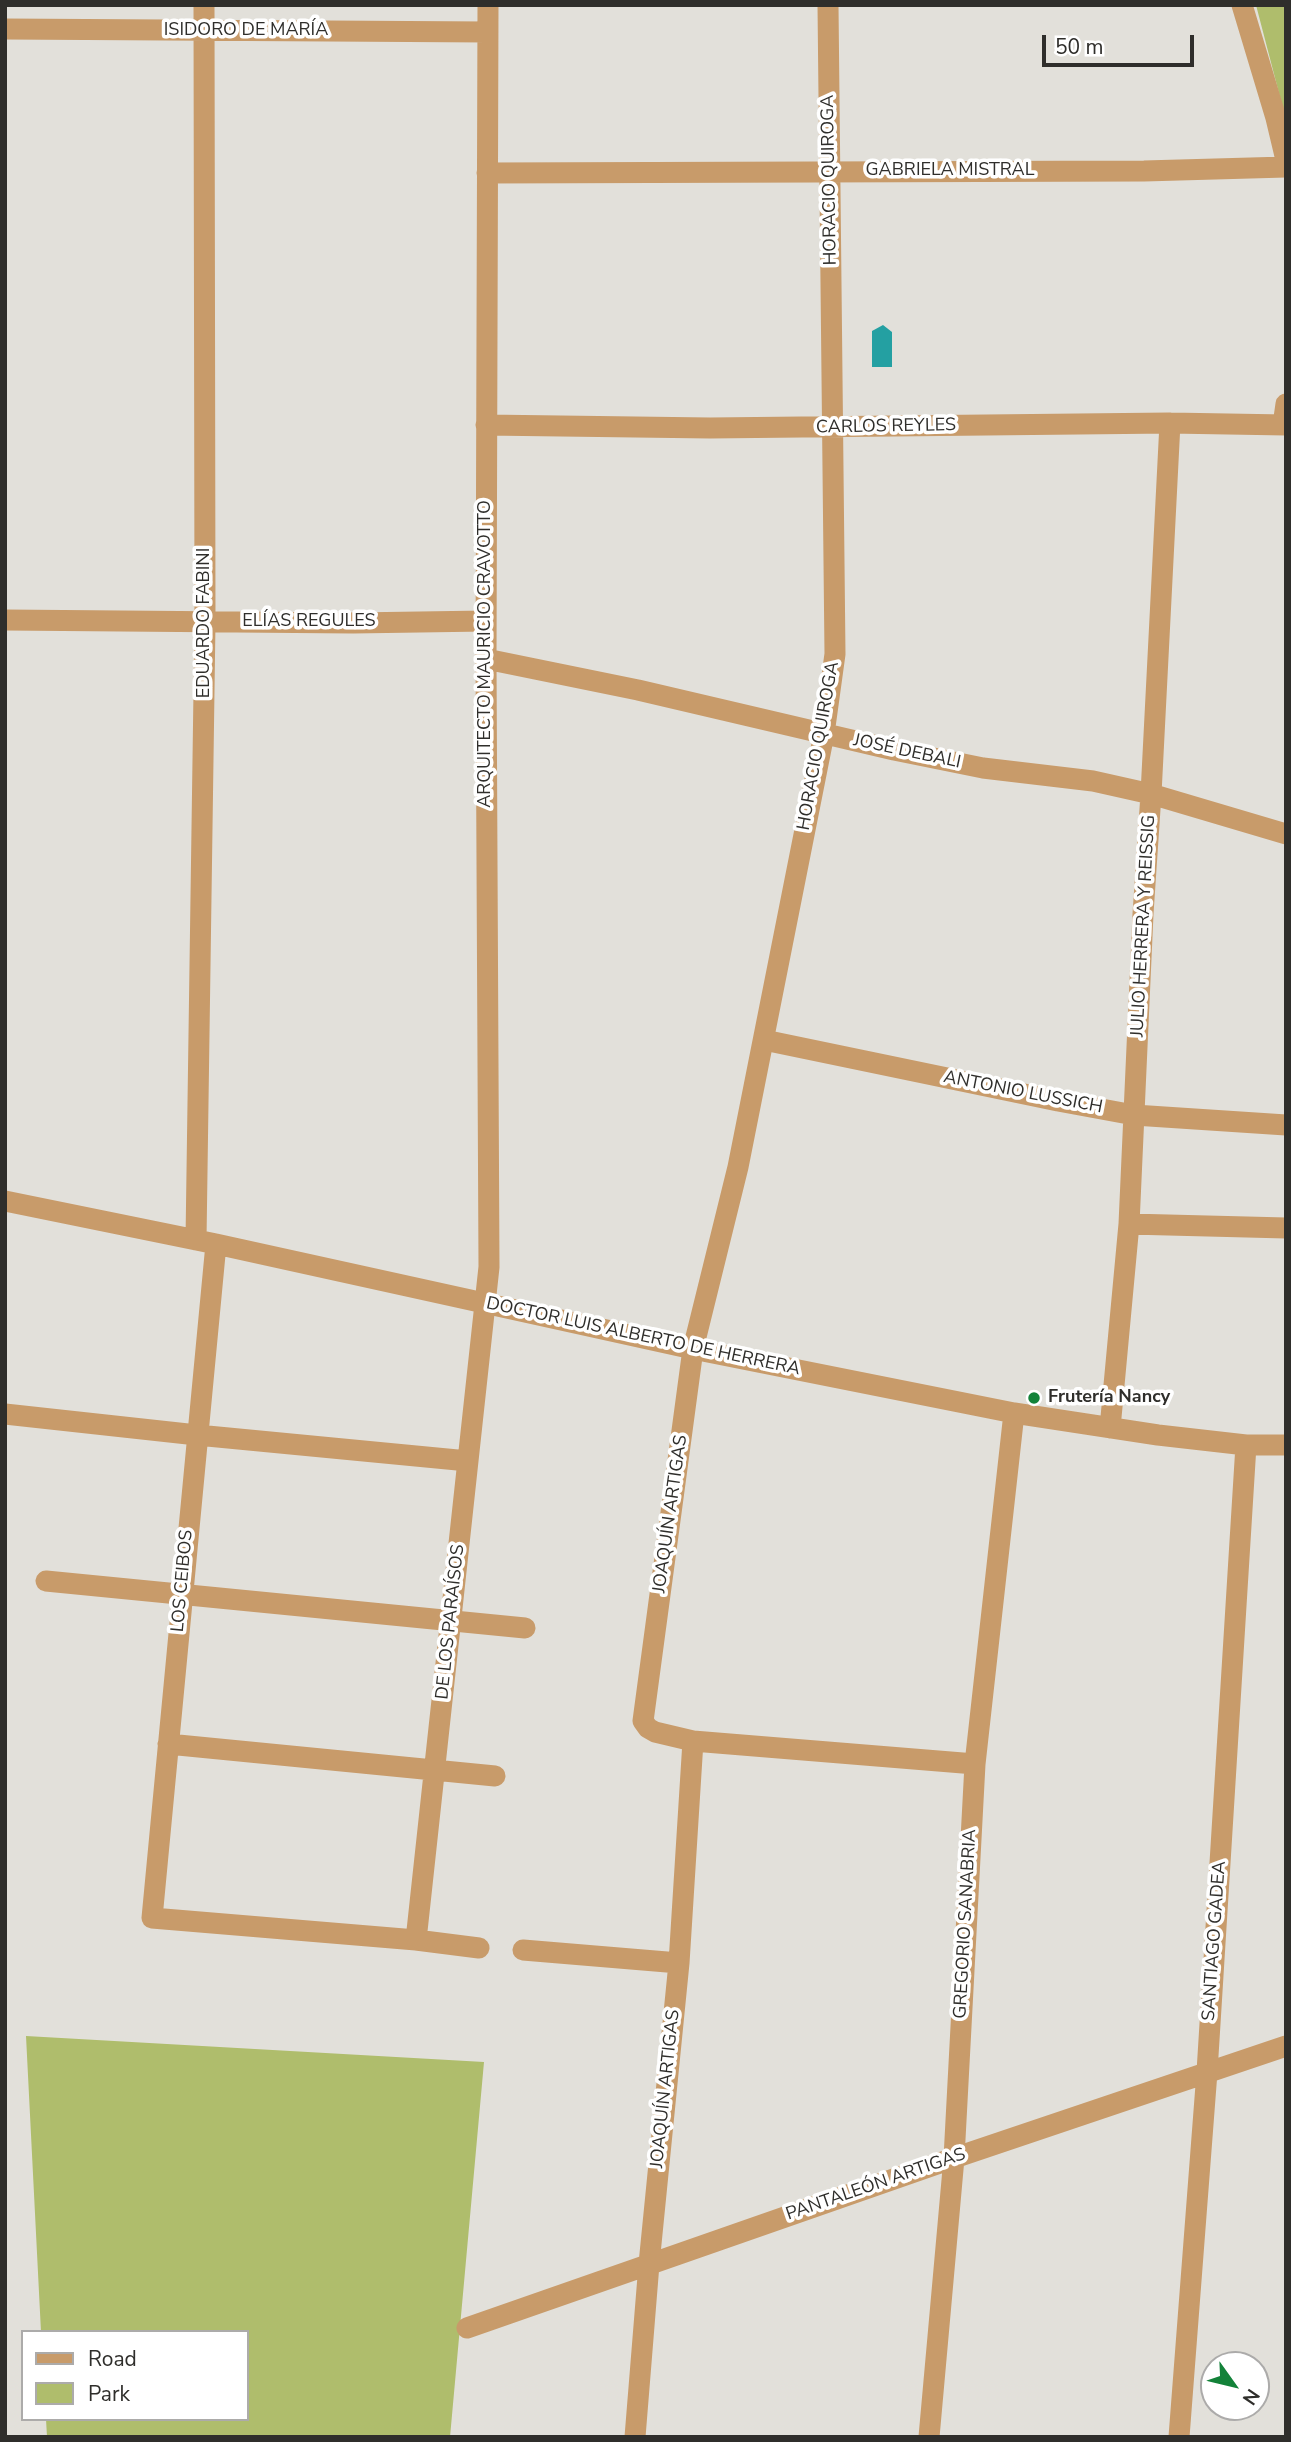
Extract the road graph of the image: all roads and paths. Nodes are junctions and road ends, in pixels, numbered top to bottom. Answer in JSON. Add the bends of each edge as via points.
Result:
{"nodes":[{"id":1,"x":204,"y":5,"type":"edge"},
{"id":2,"x":488,"y":5,"type":"edge"},
{"id":3,"x":828,"y":5,"type":"edge"},
{"id":4,"x":1242,"y":5,"type":"edge"},
{"id":5,"x":5,"y":29,"type":"edge"},
{"id":6,"x":204,"y":31,"type":"junction"},
{"id":7,"x":488,"y":32,"type":"junction"},
{"id":8,"x":1286,"y":160,"type":"edge"},
{"id":9,"x":1286,"y":167,"type":"edge"},
{"id":10,"x":830,"y":171,"type":"junction"},
{"id":11,"x":487,"y":173,"type":"junction"},
{"id":12,"x":1285,"y":418,"type":"edge"},
{"id":13,"x":1170,"y":423,"type":"junction"},
{"id":14,"x":486,"y":425,"type":"junction"},
{"id":15,"x":832,"y":428,"type":"junction"},
{"id":16,"x":5,"y":620,"type":"edge"},
{"id":17,"x":486,"y":621,"type":"junction"},
{"id":18,"x":205,"y":622,"type":"junction"},
{"id":19,"x":486,"y":659,"type":"junction"},
{"id":20,"x":824,"y":734,"type":"junction"},
{"id":21,"x":1151,"y":794,"type":"junction"},
{"id":22,"x":1286,"y":834,"type":"edge"},
{"id":23,"x":764,"y":1040,"type":"junction"},
{"id":24,"x":1134,"y":1115,"type":"junction"},
{"id":25,"x":1286,"y":1125,"type":"edge"},
{"id":26,"x":5,"y":1201,"type":"edge"},
{"id":27,"x":1129,"y":1224,"type":"junction"},
{"id":28,"x":1286,"y":1228,"type":"edge"},
{"id":29,"x":206,"y":1242,"type":"junction"},
{"id":30,"x":486,"y":1303,"type":"junction"},
{"id":31,"x":693,"y":1349,"type":"junction"},
{"id":32,"x":1014,"y":1413,"type":"junction"},
{"id":33,"x":5,"y":1414,"type":"edge"},
{"id":34,"x":1110,"y":1428,"type":"junction"},
{"id":35,"x":197,"y":1435,"type":"junction"},
{"id":36,"x":1246,"y":1445,"type":"junction"},
{"id":37,"x":1286,"y":1445,"type":"edge"},
{"id":38,"x":468,"y":1461,"type":"junction"},
{"id":39,"x":46,"y":1581,"type":"dead end"},
{"id":40,"x":182,"y":1594,"type":"junction"},
{"id":41,"x":451,"y":1621,"type":"junction"},
{"id":42,"x":525,"y":1628,"type":"dead end"},
{"id":43,"x":693,"y":1741,"type":"junction"},
{"id":44,"x":168,"y":1744,"type":"junction"},
{"id":45,"x":975,"y":1764,"type":"junction"},
{"id":46,"x":435,"y":1771,"type":"junction"},
{"id":47,"x":495,"y":1776,"type":"dead end"},
{"id":48,"x":416,"y":1940,"type":"junction"},
{"id":49,"x":479,"y":1948,"type":"dead end"},
{"id":50,"x":523,"y":1950,"type":"dead end"},
{"id":51,"x":679,"y":1963,"type":"junction"},
{"id":52,"x":1286,"y":2046,"type":"edge"},
{"id":53,"x":1207,"y":2072,"type":"junction"},
{"id":54,"x":954,"y":2158,"type":"junction"},
{"id":55,"x":649,"y":2264,"type":"junction"},
{"id":56,"x":467,"y":2328,"type":"dead end"},
{"id":57,"x":635,"y":2437,"type":"edge"},
{"id":58,"x":929,"y":2437,"type":"edge"},
{"id":59,"x":1179,"y":2437,"type":"edge"}],
"edges":[{"from":1,"to":6,"type":"street","name":"EDUARDO FABINI"},
{"from":2,"to":7,"type":"street","name":"ARQUITECTO MAURICIO CRAVOTTO"},
{"from":3,"to":10,"type":"street","name":"HORACIO QUIROGA"},
{"from":4,"to":8,"type":"street"},
{"from":5,"to":6,"type":"street","name":"ISIDORO DE MARÍA"},
{"from":6,"to":7,"type":"street","name":"ISIDORO DE MARÍA"},
{"from":6,"to":18,"type":"street","name":"EDUARDO FABINI"},
{"from":7,"to":11,"type":"street","name":"ARQUITECTO MAURICIO CRAVOTTO"},
{"from":9,"to":10,"type":"street","name":"GABRIELA MISTRAL"},
{"from":10,"to":11,"type":"street","name":"GABRIELA MISTRAL"},
{"from":10,"to":15,"type":"street","name":"HORACIO QUIROGA"},
{"from":11,"to":14,"type":"street","name":"ARQUITECTO MAURICIO CRAVOTTO"},
{"from":12,"to":13,"type":"street","name":"CARLOS REYLES"},
{"from":13,"to":15,"type":"street","name":"CARLOS REYLES"},
{"from":13,"to":21,"type":"street","name":"JULIO HERRERA Y REISSIG"},
{"from":14,"to":15,"type":"street","name":"CARLOS REYLES"},
{"from":14,"to":17,"type":"street","name":"ARQUITECTO MAURICIO CRAVOTTO"},
{"from":15,"to":20,"type":"street","name":"HORACIO QUIROGA","via":[[835,654]]},
{"from":16,"to":18,"type":"street","name":"ELÍAS REGULES"},
{"from":17,"to":18,"type":"street","name":"ELÍAS REGULES"},
{"from":17,"to":19,"type":"street","name":"ARQUITECTO MAURICIO CRAVOTTO"},
{"from":18,"to":29,"type":"street","name":"EDUARDO FABINI"},
{"from":19,"to":20,"type":"street","name":"JOSÉ DEBALI"},
{"from":19,"to":30,"type":"street","name":"ARQUITECTO MAURICIO CRAVOTTO"},
{"from":20,"to":21,"type":"street","name":"JOSÉ DEBALI","via":[[983,768],[1093,781]]},
{"from":20,"to":23,"type":"street","name":"HORACIO QUIROGA"},
{"from":21,"to":22,"type":"street","name":"JOSÉ DEBALI"},
{"from":21,"to":24,"type":"street","name":"JULIO HERRERA Y REISSIG"},
{"from":23,"to":24,"type":"street","name":"ANTONIO LUSSICH"},
{"from":23,"to":31,"type":"street","name":"HORACIO QUIROGA"},
{"from":24,"to":25,"type":"street","name":"ANTONIO LUSSICH"},
{"from":24,"to":27,"type":"street","name":"JULIO HERRERA Y REISSIG"},
{"from":26,"to":29,"type":"street","name":"DOCTOR LUIS ALBERTO DE HERRERA"},
{"from":27,"to":28,"type":"street"},
{"from":27,"to":34,"type":"street","name":"JULIO HERRERA Y REISSIG"},
{"from":29,"to":30,"type":"street","name":"DOCTOR LUIS ALBERTO DE HERRERA"},
{"from":29,"to":35,"type":"street","name":"LOS CEIBOS"},
{"from":30,"to":31,"type":"street","name":"DOCTOR LUIS ALBERTO DE HERRERA"},
{"from":30,"to":38,"type":"street","name":"DE LOS PARAÍSOS"},
{"from":31,"to":32,"type":"street","name":"DOCTOR LUIS ALBERTO DE HERRERA"},
{"from":31,"to":43,"type":"street","name":"JOAQUÍN ARTIGAS","via":[[643,1721],[655,1732]]},
{"from":32,"to":34,"type":"street","name":"DOCTOR LUIS ALBERTO DE HERRERA"},
{"from":32,"to":45,"type":"street","name":"GREGORIO SANABRIA"},
{"from":33,"to":35,"type":"street"},
{"from":34,"to":36,"type":"street","name":"DOCTOR LUIS ALBERTO DE HERRERA"},
{"from":35,"to":38,"type":"street"},
{"from":35,"to":40,"type":"street","name":"LOS CEIBOS"},
{"from":36,"to":37,"type":"street","name":"DOCTOR LUIS ALBERTO DE HERRERA"},
{"from":36,"to":53,"type":"street","name":"SANTIAGO GADEA"},
{"from":38,"to":41,"type":"street","name":"DE LOS PARAÍSOS"},
{"from":39,"to":40,"type":"street"},
{"from":40,"to":41,"type":"street"},
{"from":40,"to":44,"type":"street","name":"LOS CEIBOS"},
{"from":41,"to":42,"type":"street"},
{"from":41,"to":46,"type":"street","name":"DE LOS PARAÍSOS"},
{"from":43,"to":45,"type":"street"},
{"from":43,"to":51,"type":"street","name":"JOAQUÍN ARTIGAS"},
{"from":44,"to":46,"type":"street"},
{"from":44,"to":48,"type":"street","name":"LOS CEIBOS","via":[[152,1918]]},
{"from":45,"to":54,"type":"street","name":"GREGORIO SANABRIA"},
{"from":46,"to":47,"type":"street"},
{"from":46,"to":48,"type":"street","name":"DE LOS PARAÍSOS"},
{"from":48,"to":49,"type":"street"},
{"from":50,"to":51,"type":"street"},
{"from":51,"to":55,"type":"street","name":"JOAQUÍN ARTIGAS"},
{"from":52,"to":53,"type":"street","name":"PANTALEÓN ARTIGAS"},
{"from":53,"to":54,"type":"street","name":"PANTALEÓN ARTIGAS"},
{"from":53,"to":59,"type":"street","name":"SANTIAGO GADEA"},
{"from":54,"to":55,"type":"street","name":"PANTALEÓN ARTIGAS"},
{"from":54,"to":58,"type":"street","name":"GREGORIO SANABRIA"},
{"from":55,"to":56,"type":"street","name":"PANTALEÓN ARTIGAS"},
{"from":55,"to":57,"type":"street","name":"JOAQUÍN ARTIGAS"}]}
